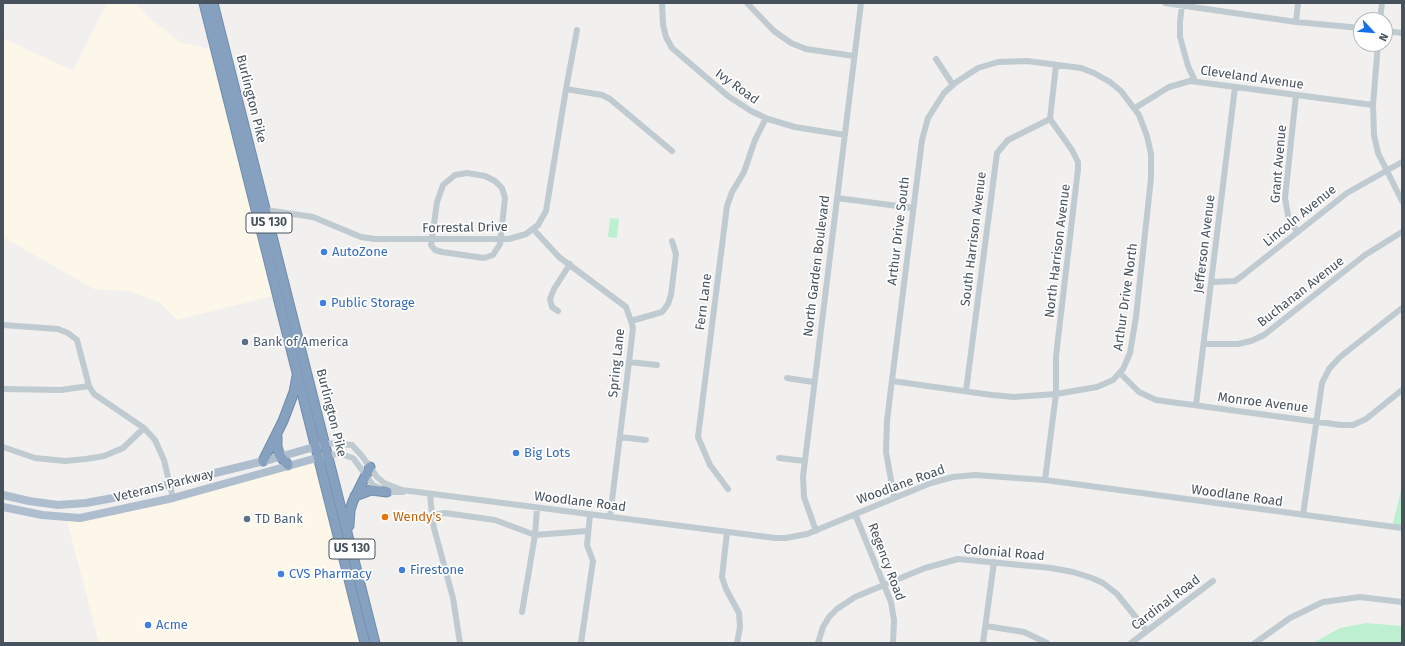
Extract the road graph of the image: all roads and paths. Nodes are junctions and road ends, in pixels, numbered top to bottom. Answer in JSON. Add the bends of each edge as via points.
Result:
{"nodes":[{"id":1,"x":204,"y":3,"type":"edge"},
{"id":2,"x":213,"y":3,"type":"edge"},
{"id":3,"x":662,"y":3,"type":"edge"},
{"id":4,"x":747,"y":3,"type":"edge"},
{"id":5,"x":861,"y":3,"type":"edge"},
{"id":6,"x":1165,"y":3,"type":"edge"},
{"id":7,"x":1298,"y":3,"type":"edge"},
{"id":8,"x":1182,"y":5,"type":"junction"},
{"id":9,"x":1296,"y":22,"type":"junction"},
{"id":10,"x":1353,"y":27,"type":"edge"},
{"id":11,"x":577,"y":30,"type":"dead end"},
{"id":12,"x":1377,"y":52,"type":"edge"},
{"id":13,"x":854,"y":56,"type":"junction"},
{"id":14,"x":936,"y":59,"type":"dead end"},
{"id":15,"x":1056,"y":65,"type":"junction"},
{"id":16,"x":1195,"y":81,"type":"junction"},
{"id":17,"x":954,"y":85,"type":"junction"},
{"id":18,"x":1235,"y":87,"type":"junction"},
{"id":19,"x":566,"y":88,"type":"junction"},
{"id":20,"x":1296,"y":95,"type":"junction"},
{"id":21,"x":1373,"y":105,"type":"junction"},
{"id":22,"x":1135,"y":108,"type":"junction"},
{"id":23,"x":766,"y":118,"type":"junction"},
{"id":24,"x":1050,"y":119,"type":"junction"},
{"id":25,"x":845,"y":135,"type":"junction"},
{"id":26,"x":672,"y":151,"type":"dead end"},
{"id":27,"x":1402,"y":162,"type":"edge"},
{"id":28,"x":1386,"y":170,"type":"junction"},
{"id":29,"x":837,"y":198,"type":"junction"},
{"id":30,"x":1402,"y":201,"type":"edge"},
{"id":31,"x":913,"y":208,"type":"junction"},
{"id":32,"x":266,"y":210,"type":"junction"},
{"id":33,"x":534,"y":230,"type":"junction"},
{"id":34,"x":1298,"y":232,"type":"junction"},
{"id":35,"x":1402,"y":232,"type":"edge"},
{"id":36,"x":501,"y":238,"type":"junction"},
{"id":37,"x":431,"y":239,"type":"junction"},
{"id":38,"x":672,"y":241,"type":"dead end"},
{"id":39,"x":570,"y":264,"type":"junction"},
{"id":40,"x":1212,"y":282,"type":"junction"},
{"id":41,"x":558,"y":311,"type":"dead end"},
{"id":42,"x":1401,"y":312,"type":"edge"},
{"id":43,"x":631,"y":321,"type":"junction"},
{"id":44,"x":3,"y":325,"type":"edge"},
{"id":45,"x":1204,"y":344,"type":"junction"},
{"id":46,"x":629,"y":362,"type":"junction"},
{"id":47,"x":657,"y":365,"type":"dead end"},
{"id":48,"x":298,"y":372,"type":"junction"},
{"id":49,"x":1120,"y":373,"type":"junction"},
{"id":50,"x":786,"y":378,"type":"dead end"},
{"id":51,"x":892,"y":381,"type":"junction"},
{"id":52,"x":813,"y":382,"type":"junction"},
{"id":53,"x":89,"y":386,"type":"junction"},
{"id":54,"x":3,"y":389,"type":"edge"},
{"id":55,"x":1402,"y":390,"type":"edge"},
{"id":56,"x":966,"y":391,"type":"junction"},
{"id":57,"x":1056,"y":394,"type":"junction"},
{"id":58,"x":1196,"y":405,"type":"junction"},
{"id":59,"x":1316,"y":420,"type":"junction"},
{"id":60,"x":144,"y":428,"type":"junction"},
{"id":61,"x":278,"y":434,"type":"junction"},
{"id":62,"x":620,"y":437,"type":"junction"},
{"id":63,"x":646,"y":440,"type":"dead end"},
{"id":64,"x":325,"y":443,"type":"junction"},
{"id":65,"x":315,"y":446,"type":"junction"},
{"id":66,"x":3,"y":447,"type":"edge"},
{"id":67,"x":328,"y":455,"type":"junction"},
{"id":68,"x":280,"y":456,"type":"junction"},
{"id":69,"x":318,"y":457,"type":"junction"},
{"id":70,"x":779,"y":458,"type":"dead end"},
{"id":71,"x":263,"y":461,"type":"junction"},
{"id":72,"x":805,"y":461,"type":"junction"},
{"id":73,"x":288,"y":465,"type":"junction"},
{"id":74,"x":368,"y":471,"type":"junction"},
{"id":75,"x":1045,"y":480,"type":"junction"},
{"id":76,"x":169,"y":484,"type":"junction"},
{"id":77,"x":728,"y":489,"type":"dead end"},
{"id":78,"x":387,"y":492,"type":"junction"},
{"id":79,"x":412,"y":492,"type":"junction"},
{"id":80,"x":430,"y":494,"type":"junction"},
{"id":81,"x":3,"y":495,"type":"edge"},
{"id":82,"x":355,"y":496,"type":"junction"},
{"id":83,"x":894,"y":497,"type":"junction"},
{"id":84,"x":172,"y":498,"type":"junction"},
{"id":85,"x":3,"y":507,"type":"edge"},
{"id":86,"x":538,"y":508,"type":"junction"},
{"id":87,"x":855,"y":514,"type":"junction"},
{"id":88,"x":432,"y":515,"type":"junction"},
{"id":89,"x":590,"y":515,"type":"junction"},
{"id":90,"x":1303,"y":515,"type":"junction"},
{"id":91,"x":610,"y":517,"type":"junction"},
{"id":92,"x":1402,"y":528,"type":"edge"},
{"id":93,"x":588,"y":531,"type":"junction"},
{"id":94,"x":816,"y":531,"type":"junction"},
{"id":95,"x":727,"y":532,"type":"junction"},
{"id":96,"x":535,"y":535,"type":"junction"},
{"id":97,"x":350,"y":539,"type":"junction"},
{"id":98,"x":994,"y":562,"type":"junction"},
{"id":99,"x":1213,"y":581,"type":"dead end"},
{"id":100,"x":885,"y":585,"type":"junction"},
{"id":101,"x":1402,"y":602,"type":"edge"},
{"id":102,"x":522,"y":612,"type":"dead end"},
{"id":103,"x":986,"y":626,"type":"junction"},
{"id":104,"x":1147,"y":631,"type":"junction"},
{"id":105,"x":365,"y":643,"type":"edge"},
{"id":106,"x":376,"y":643,"type":"edge"},
{"id":107,"x":460,"y":643,"type":"edge"},
{"id":108,"x":581,"y":643,"type":"edge"},
{"id":109,"x":737,"y":643,"type":"edge"},
{"id":110,"x":818,"y":643,"type":"edge"},
{"id":111,"x":893,"y":643,"type":"edge"},
{"id":112,"x":983,"y":643,"type":"edge"},
{"id":113,"x":1047,"y":643,"type":"edge"},
{"id":114,"x":1131,"y":643,"type":"edge"},
{"id":115,"x":1255,"y":643,"type":"edge"}],
"edges":[{"from":1,"to":48,"type":"highway","name":"Burlington Pike","number":"US 130"},
{"from":2,"to":32,"type":"highway","name":"Burlington Pike","number":"US 130"},
{"from":3,"to":23,"type":"street","name":"Ivy Road","via":[[666,37],[676,53],[728,96]]},
{"from":4,"to":13,"type":"street","via":[[774,31],[791,43],[806,49]]},
{"from":5,"to":13,"type":"street","name":"North Garden Boulevard"},
{"from":6,"to":8,"type":"street"},
{"from":7,"to":9,"type":"street"},
{"from":8,"to":9,"type":"street"},
{"from":8,"to":16,"type":"street","via":[[1180,36]]},
{"from":9,"to":10,"type":"street"},
{"from":11,"to":19,"type":"street"},
{"from":12,"to":21,"type":"street"},
{"from":13,"to":25,"type":"street","name":"North Garden Boulevard"},
{"from":14,"to":17,"type":"street"},
{"from":15,"to":17,"type":"street","name":"Arthur Drive South","via":[[1027,61],[998,62],[978,68]]},
{"from":15,"to":22,"type":"street","name":"Arthur Drive North","via":[[1081,68],[1100,76],[1116,87]]},
{"from":15,"to":24,"type":"street"},
{"from":16,"to":18,"type":"street","name":"Cleveland Avenue"},
{"from":16,"to":22,"type":"street","name":"Cleveland Avenue","via":[[1175,85]]},
{"from":17,"to":31,"type":"street","name":"Arthur Drive South","via":[[940,99],[925,125]]},
{"from":18,"to":20,"type":"street","name":"Cleveland Avenue"},
{"from":18,"to":40,"type":"street","name":"Jefferson Avenue"},
{"from":19,"to":26,"type":"street","via":[[610,99]]},
{"from":19,"to":33,"type":"street","via":[[548,199],[542,218]]},
{"from":20,"to":21,"type":"street","name":"Cleveland Avenue"},
{"from":20,"to":34,"type":"street","name":"Grant Avenue","via":[[1285,198],[1289,221]]},
{"from":21,"to":28,"type":"street","via":[[1374,135]]},
{"from":22,"to":49,"type":"street","name":"Arthur Drive North","via":[[1144,124],[1149,143],[1151,178],[1134,332],[1126,364]]},
{"from":23,"to":25,"type":"street","name":"Ivy Road","via":[[795,127]]},
{"from":23,"to":77,"type":"street","name":"Fern Lane","via":[[727,206],[698,438],[710,465]]},
{"from":24,"to":56,"type":"street","name":"South Harrison Avenue","via":[[1008,140],[997,153]]},
{"from":24,"to":57,"type":"street","name":"North Harrison Avenue","via":[[1078,162],[1056,356]]},
{"from":25,"to":29,"type":"street","name":"North Garden Boulevard"},
{"from":27,"to":28,"type":"street","name":"Lincoln Avenue"},
{"from":28,"to":30,"type":"street"},
{"from":28,"to":34,"type":"street","name":"Lincoln Avenue","via":[[1347,193]]},
{"from":29,"to":31,"type":"street"},
{"from":29,"to":52,"type":"street","name":"North Garden Boulevard"},
{"from":31,"to":51,"type":"street","name":"Arthur Drive South"},
{"from":32,"to":37,"type":"street","name":"Forrestal Drive","via":[[313,217],[368,238]]},
{"from":32,"to":64,"type":"highway","name":"Burlington Pike","number":"US 130"},
{"from":33,"to":36,"type":"street","name":"Forrestal Drive","via":[[520,237]]},
{"from":33,"to":39,"type":"street","name":"Spring Lane","via":[[559,257]]},
{"from":34,"to":40,"type":"street","name":"Lincoln Avenue","via":[[1235,281]]},
{"from":35,"to":45,"type":"street","name":"Buchanan Avenue","via":[[1365,255],[1264,335],[1238,344]]},
{"from":36,"to":37,"type":"street","name":"Forrestal Drive"},
{"from":36,"to":37,"type":"street","via":[[496,252],[484,258],[435,250],[431,246]]},
{"from":36,"to":37,"type":"street","via":[[505,204],[502,188],[490,178],[467,173],[456,175],[443,185],[437,202]]},
{"from":38,"to":43,"type":"street","via":[[676,254],[672,295],[668,304],[662,312]]},
{"from":39,"to":41,"type":"street","via":[[552,294],[550,304]]},
{"from":39,"to":43,"type":"street","name":"Spring Lane","via":[[626,307]]},
{"from":40,"to":45,"type":"street","name":"Jefferson Avenue"},
{"from":42,"to":59,"type":"street","via":[[1340,357],[1329,369],[1319,391]]},
{"from":43,"to":46,"type":"street","name":"Spring Lane","via":[[633,328]]},
{"from":44,"to":53,"type":"street","via":[[46,328],[68,333],[77,340]]},
{"from":45,"to":58,"type":"street","name":"Jefferson Avenue"},
{"from":46,"to":47,"type":"street"},
{"from":46,"to":62,"type":"street","name":"Spring Lane"},
{"from":48,"to":61,"type":"highway","via":[[292,398]]},
{"from":48,"to":65,"type":"highway","name":"Burlington Pike","number":"US 130"},
{"from":49,"to":57,"type":"street","via":[[1113,380],[1097,387]]},
{"from":49,"to":58,"type":"street","name":"Monroe Avenue","via":[[1144,396]]},
{"from":50,"to":52,"type":"street"},
{"from":51,"to":56,"type":"street"},
{"from":51,"to":83,"type":"street","name":"Arthur Drive South","via":[[886,452]]},
{"from":52,"to":72,"type":"street","name":"North Garden Boulevard"},
{"from":53,"to":54,"type":"street","via":[[61,390]]},
{"from":53,"to":60,"type":"street","via":[[100,399]]},
{"from":55,"to":59,"type":"street","name":"Monroe Avenue","via":[[1360,423],[1341,425]]},
{"from":56,"to":57,"type":"street","via":[[1007,397]]},
{"from":57,"to":75,"type":"street","name":"North Harrison Avenue"},
{"from":58,"to":59,"type":"street","name":"Monroe Avenue"},
{"from":59,"to":90,"type":"street"},
{"from":60,"to":66,"type":"street","via":[[129,444],[118,451],[86,460],[57,461],[27,456]]},
{"from":60,"to":76,"type":"street","via":[[160,449]]},
{"from":61,"to":68,"type":"highway","via":[[276,443]]},
{"from":61,"to":71,"type":"highway"},
{"from":62,"to":63,"type":"street"},
{"from":62,"to":91,"type":"street","name":"Spring Lane"},
{"from":64,"to":65,"type":"main road","name":"Veterans Parkway"},
{"from":64,"to":67,"type":"highway","name":"Burlington Pike","number":"US 130"},
{"from":64,"to":74,"type":"street","name":"Woodlane Road","via":[[352,446],[358,450]]},
{"from":65,"to":68,"type":"main road","name":"Veterans Parkway"},
{"from":65,"to":69,"type":"highway","name":"Burlington Pike","number":"US 130"},
{"from":67,"to":69,"type":"main road","name":"Veterans Parkway"},
{"from":67,"to":74,"type":"street","name":"Woodlane Road","via":[[341,454],[353,458]]},
{"from":67,"to":97,"type":"highway","name":"Burlington Pike","number":"US 130"},
{"from":68,"to":71,"type":"main road","name":"Veterans Parkway"},
{"from":68,"to":73,"type":"highway"},
{"from":69,"to":73,"type":"main road","name":"Veterans Parkway"},
{"from":69,"to":105,"type":"highway","name":"Burlington Pike","number":"US 130"},
{"from":70,"to":72,"type":"street"},
{"from":71,"to":76,"type":"main road","name":"Veterans Parkway"},
{"from":72,"to":94,"type":"street","name":"North Garden Boulevard","via":[[804,497]]},
{"from":73,"to":84,"type":"main road","name":"Veterans Parkway"},
{"from":74,"to":78,"type":"street","name":"Woodlane Road","via":[[373,485]]},
{"from":74,"to":79,"type":"street","name":"Woodlane Road","via":[[392,487]]},
{"from":74,"to":82,"type":"highway"},
{"from":75,"to":83,"type":"street","name":"Woodlane Road","via":[[994,475],[964,476],[931,483]]},
{"from":75,"to":90,"type":"street","name":"Woodlane Road"},
{"from":76,"to":81,"type":"main road","name":"Veterans Parkway","via":[[72,505],[29,502]]},
{"from":76,"to":84,"type":"street"},
{"from":78,"to":79,"type":"street","name":"Woodlane Road"},
{"from":78,"to":82,"type":"highway","via":[[372,490]]},
{"from":79,"to":80,"type":"street","name":"Woodlane Road"},
{"from":80,"to":86,"type":"street","name":"Woodlane Road"},
{"from":80,"to":88,"type":"street"},
{"from":82,"to":97,"type":"highway","via":[[350,510]]},
{"from":83,"to":87,"type":"street","name":"Woodlane Road"},
{"from":84,"to":85,"type":"main road","name":"Veterans Parkway","via":[[80,518],[42,515]]},
{"from":86,"to":89,"type":"street","name":"Woodlane Road"},
{"from":86,"to":96,"type":"street"},
{"from":87,"to":94,"type":"street","name":"Woodlane Road"},
{"from":87,"to":100,"type":"street","name":"Regency Road"},
{"from":88,"to":96,"type":"street","via":[[445,513],[495,520]]},
{"from":88,"to":107,"type":"street","via":[[454,598]]},
{"from":89,"to":91,"type":"street","name":"Woodlane Road"},
{"from":89,"to":93,"type":"street"},
{"from":90,"to":92,"type":"street","name":"Woodlane Road"},
{"from":91,"to":95,"type":"street","name":"Woodlane Road"},
{"from":93,"to":96,"type":"street"},
{"from":93,"to":108,"type":"street","via":[[587,545],[593,561]]},
{"from":94,"to":95,"type":"street","name":"Woodlane Road","via":[[786,538]]},
{"from":95,"to":109,"type":"street","via":[[722,577],[738,613],[740,627]]},
{"from":96,"to":102,"type":"street"},
{"from":97,"to":106,"type":"highway","name":"Burlington Pike","number":"US 130"},
{"from":98,"to":100,"type":"street","name":"Colonial Road","via":[[965,559],[945,562]]},
{"from":98,"to":103,"type":"street"},
{"from":98,"to":104,"type":"street","name":"Colonial Road","via":[[1066,571],[1092,578],[1117,594]]},
{"from":99,"to":104,"type":"street","name":"Cardinal Road"},
{"from":100,"to":110,"type":"street","name":"Colonial Road","via":[[855,597],[837,609],[823,627]]},
{"from":100,"to":111,"type":"street","name":"Regency Road","via":[[893,611]]},
{"from":101,"to":115,"type":"street","via":[[1360,597],[1323,602],[1290,618]]},
{"from":103,"to":112,"type":"street"},
{"from":103,"to":113,"type":"street","via":[[1024,632]]},
{"from":104,"to":114,"type":"street","name":"Cardinal Road"}]}
